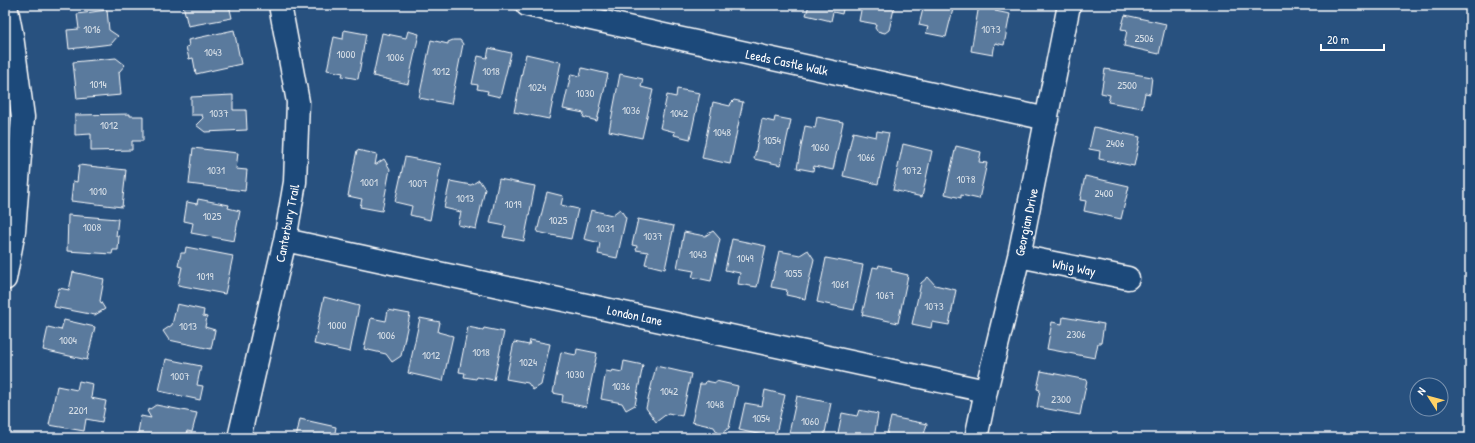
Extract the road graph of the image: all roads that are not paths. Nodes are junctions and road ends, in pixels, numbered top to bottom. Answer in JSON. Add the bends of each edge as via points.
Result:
{"nodes":[{"id":1,"x":6,"y":5,"type":"edge"},
{"id":2,"x":280,"y":5,"type":"edge"},
{"id":3,"x":527,"y":5,"type":"edge"},
{"id":4,"x":1069,"y":5,"type":"edge"},
{"id":5,"x":1047,"y":119,"type":"junction"},
{"id":6,"x":285,"y":240,"type":"junction"},
{"id":7,"x":1019,"y":256,"type":"junction"},
{"id":8,"x":1128,"y":278,"type":"dead end"},
{"id":9,"x":5,"y":279,"type":"edge"},
{"id":10,"x":986,"y":391,"type":"junction"},
{"id":11,"x":239,"y":438,"type":"edge"},
{"id":12,"x":976,"y":438,"type":"edge"}],
"edges":[{"from":1,"to":9,"type":"street","via":[[23,117],[14,231]]},
{"from":2,"to":6,"type":"street","name":"Canterbury Trail","via":[[298,102],[295,182]]},
{"from":3,"to":5,"type":"street","name":"Leeds Castle Walk"},
{"from":4,"to":5,"type":"street","name":"Georgian Drive"},
{"from":5,"to":7,"type":"street","name":"Georgian Drive"},
{"from":6,"to":10,"type":"street","name":"London Lane"},
{"from":6,"to":11,"type":"street","name":"Canterbury Trail"},
{"from":7,"to":8,"type":"street","name":"Whig Way"},
{"from":7,"to":10,"type":"street","name":"Georgian Drive"},
{"from":10,"to":12,"type":"street","name":"Georgian Drive"}]}
